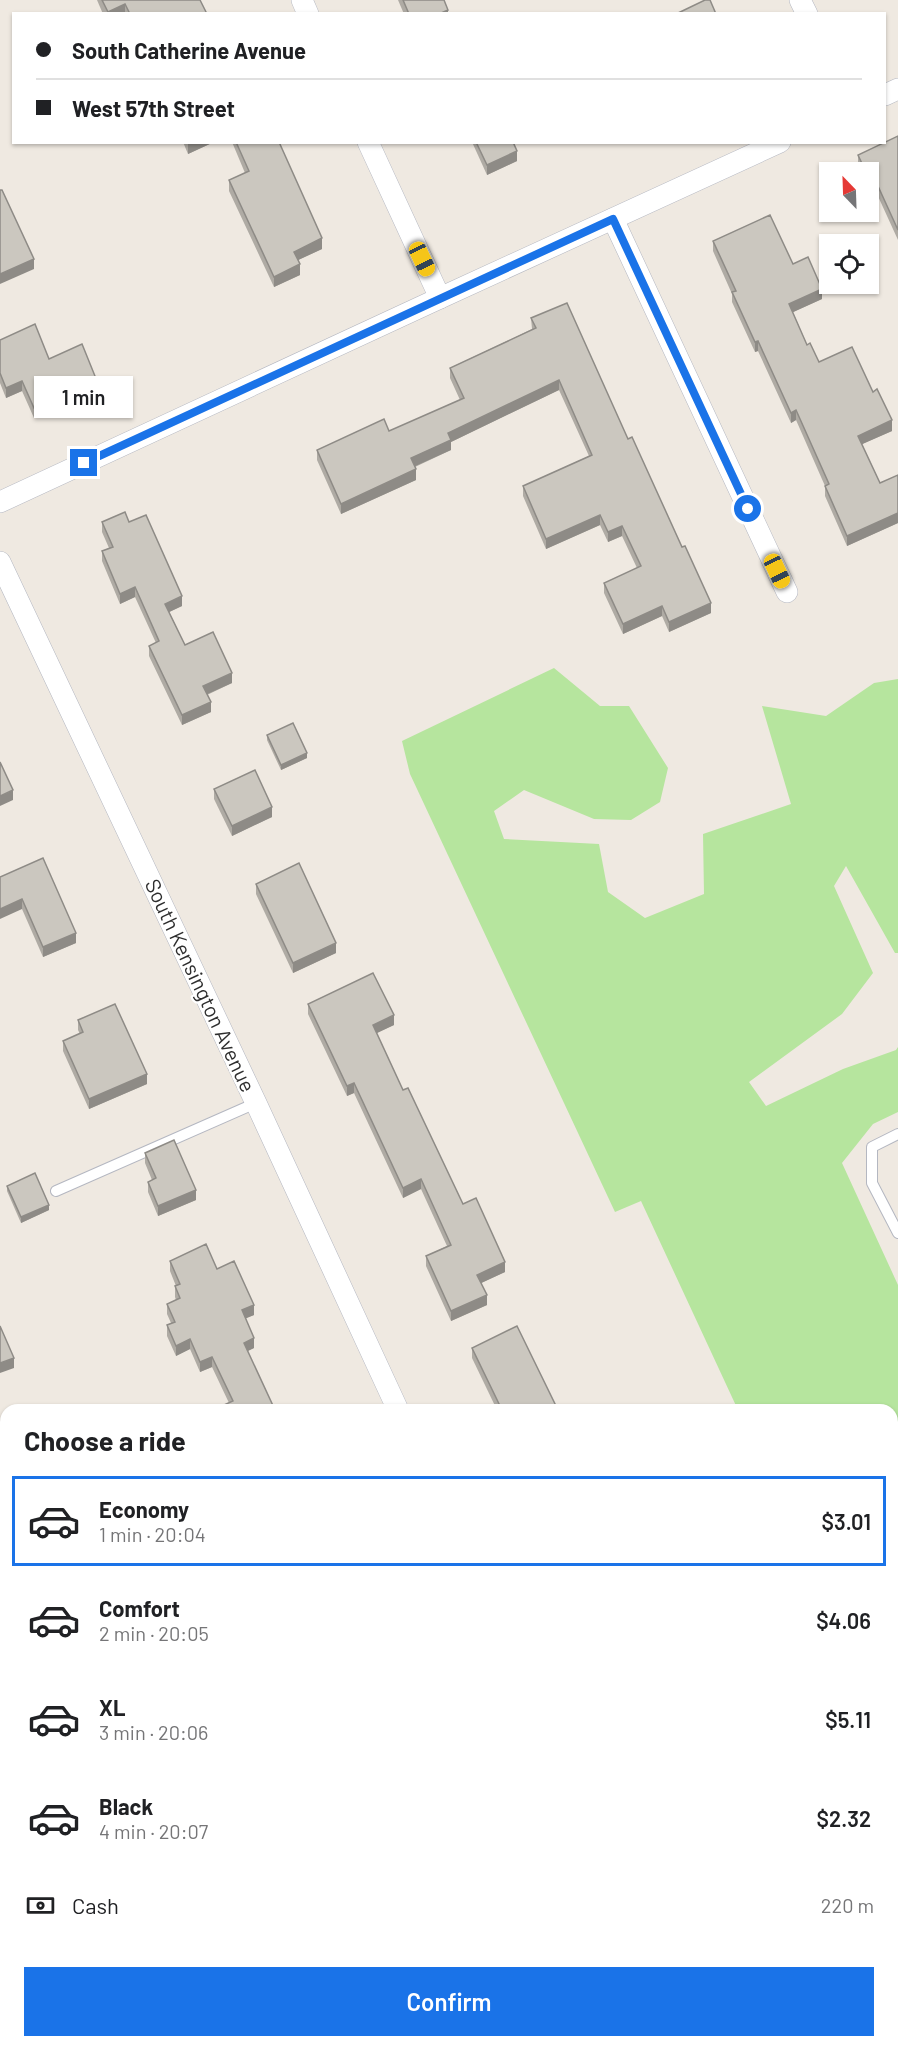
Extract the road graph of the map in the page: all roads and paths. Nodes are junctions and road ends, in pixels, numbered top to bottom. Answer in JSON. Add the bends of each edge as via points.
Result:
{"nodes":[{"id":1,"x":369,"y":144,"type":"edge"},
{"id":2,"x":776,"y":144,"type":"edge"},
{"id":3,"x":613,"y":219,"type":"junction"},
{"id":4,"x":440,"y":298,"type":"junction"},
{"id":5,"x":0,"y":502,"type":"edge"},
{"id":6,"x":0,"y":562,"type":"edge"},
{"id":7,"x":787,"y":592,"type":"dead end"},
{"id":8,"x":256,"y":1103,"type":"junction"},
{"id":9,"x":898,"y":1134,"type":"edge"},
{"id":10,"x":56,"y":1191,"type":"dead end"},
{"id":11,"x":898,"y":1233,"type":"edge"},
{"id":12,"x":395,"y":1404,"type":"edge"}],
"edges":[{"from":1,"to":4,"type":"street"},
{"from":2,"to":3,"type":"street"},
{"from":3,"to":4,"type":"street"},
{"from":3,"to":7,"type":"street"},
{"from":4,"to":5,"type":"street"},
{"from":6,"to":8,"type":"street","name":"South Kensington Avenue"},
{"from":8,"to":10,"type":"lane"},
{"from":8,"to":12,"type":"street","name":"South Kensington Avenue"},
{"from":9,"to":11,"type":"lane","via":[[872,1147],[872,1183]]}]}
